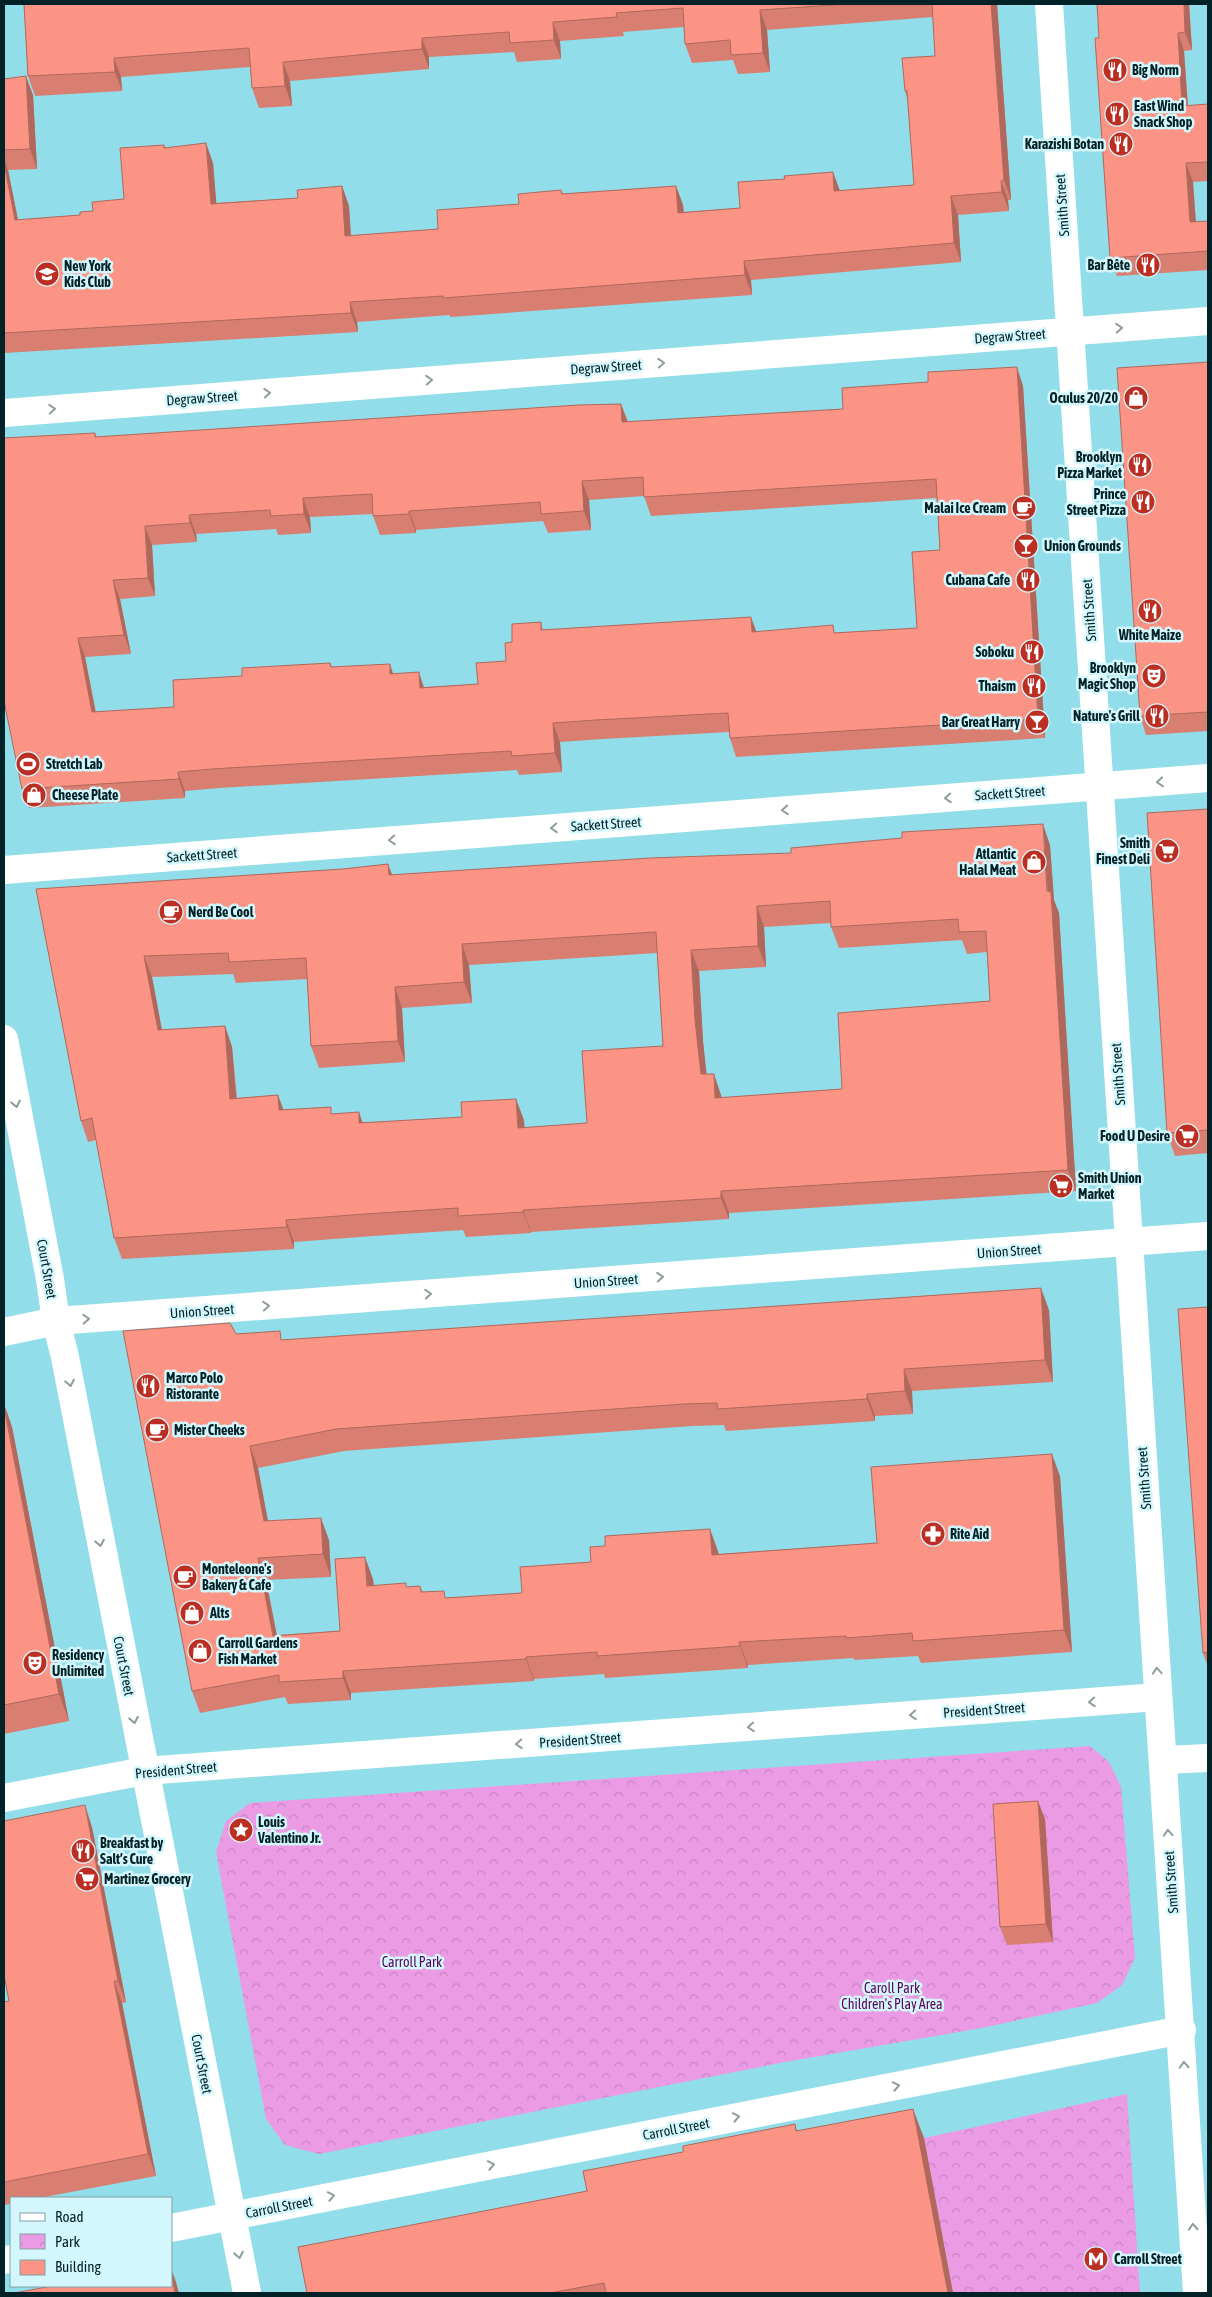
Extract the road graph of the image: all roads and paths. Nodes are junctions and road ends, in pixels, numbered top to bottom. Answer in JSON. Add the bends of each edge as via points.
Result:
{"nodes":[{"id":1,"x":1049,"y":4,"type":"edge"},
{"id":2,"x":1208,"y":322,"type":"edge"},
{"id":3,"x":1070,"y":331,"type":"junction"},
{"id":4,"x":4,"y":413,"type":"edge"},
{"id":5,"x":1208,"y":778,"type":"edge"},
{"id":6,"x":1101,"y":786,"type":"junction"},
{"id":7,"x":4,"y":870,"type":"edge"},
{"id":8,"x":4,"y":1038,"type":"edge"},
{"id":9,"x":1208,"y":1236,"type":"edge"},
{"id":10,"x":1129,"y":1242,"type":"junction"},
{"id":11,"x":56,"y":1321,"type":"junction"},
{"id":12,"x":4,"y":1332,"type":"edge"},
{"id":13,"x":1158,"y":1697,"type":"junction"},
{"id":14,"x":1208,"y":1758,"type":"edge"},
{"id":15,"x":1163,"y":1760,"type":"junction"},
{"id":16,"x":144,"y":1771,"type":"junction"},
{"id":17,"x":4,"y":1798,"type":"edge"},
{"id":18,"x":1182,"y":2030,"type":"junction"},
{"id":19,"x":232,"y":2216,"type":"junction"},
{"id":20,"x":172,"y":2228,"type":"edge"},
{"id":21,"x":1200,"y":2282,"type":"edge"},
{"id":22,"x":247,"y":2293,"type":"edge"}],
"edges":[{"from":1,"to":3,"type":"street","name":"Smith Street"},
{"from":3,"to":2,"type":"street","name":"Degraw Street","one_way":true},
{"from":4,"to":3,"type":"street","name":"Degraw Street","one_way":true},
{"from":3,"to":6,"type":"street","name":"Smith Street"},
{"from":5,"to":6,"type":"street","name":"Sackett Street","one_way":true},
{"from":6,"to":7,"type":"street","name":"Sackett Street","one_way":true},
{"from":6,"to":10,"type":"street","name":"Smith Street"},
{"from":8,"to":11,"type":"street","name":"Court Street","one_way":true},
{"from":9,"to":10,"type":"street","name":"Union Street"},
{"from":11,"to":10,"type":"street","name":"Union Street","one_way":true},
{"from":13,"to":10,"type":"street","name":"Smith Street","one_way":true},
{"from":11,"to":12,"type":"street","name":"Union Street"},
{"from":11,"to":16,"type":"street","name":"Court Street","one_way":true},
{"from":13,"to":15,"type":"street","name":"Smith Street"},
{"from":13,"to":16,"type":"street","name":"President Street","one_way":true},
{"from":14,"to":15,"type":"street"},
{"from":18,"to":15,"type":"street","name":"Smith Street","one_way":true},
{"from":16,"to":17,"type":"street","name":"President Street"},
{"from":16,"to":19,"type":"street","name":"Court Street"},
{"from":19,"to":18,"type":"street","name":"Carroll Street","one_way":true},
{"from":21,"to":18,"type":"street","name":"Smith Street","one_way":true},
{"from":19,"to":20,"type":"street","name":"Carroll Street"},
{"from":19,"to":22,"type":"street","name":"Court Street","one_way":true}]}
